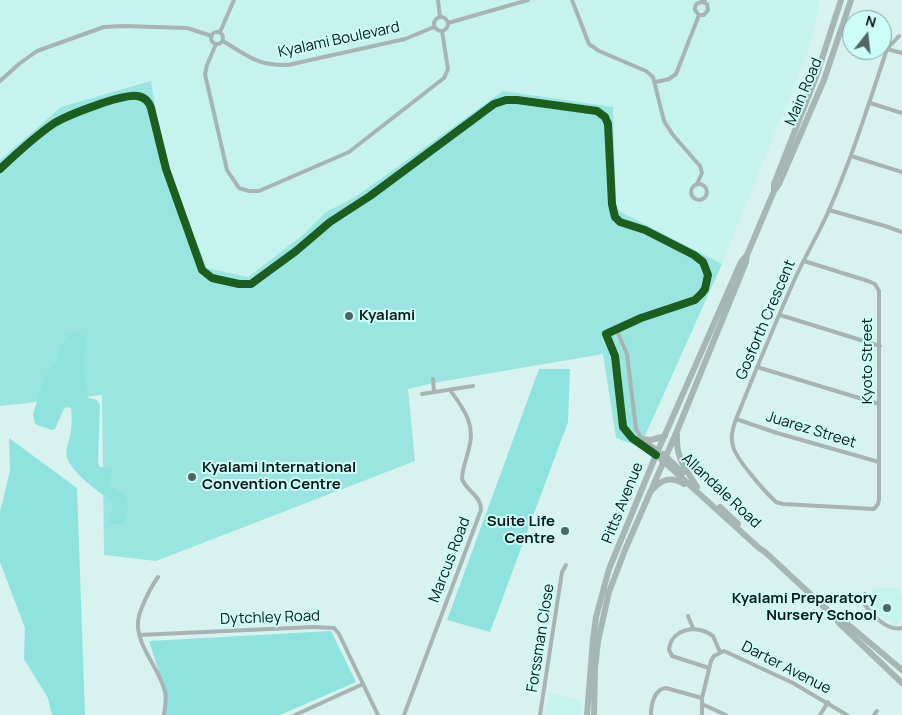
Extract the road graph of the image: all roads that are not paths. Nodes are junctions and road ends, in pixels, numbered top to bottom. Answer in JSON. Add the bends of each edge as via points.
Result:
{"nodes":[{"id":1,"x":234,"y":0,"type":"edge"},
{"id":2,"x":438,"y":0,"type":"edge"},
{"id":3,"x":528,"y":0,"type":"edge"},
{"id":4,"x":572,"y":0,"type":"edge"},
{"id":5,"x":837,"y":0,"type":"edge"},
{"id":6,"x":841,"y":0,"type":"edge"},
{"id":7,"x":704,"y":1,"type":"edge"},
{"id":8,"x":851,"y":2,"type":"edge"},
{"id":9,"x":699,"y":15,"type":"junction"},
{"id":10,"x":440,"y":17,"type":"junction"},
{"id":11,"x":834,"y":21,"type":"junction"},
{"id":12,"x":448,"y":23,"type":"junction"},
{"id":13,"x":434,"y":27,"type":"junction"},
{"id":14,"x":442,"y":31,"type":"junction"},
{"id":15,"x":220,"y":32,"type":"junction"},
{"id":16,"x":212,"y":36,"type":"junction"},
{"id":17,"x":899,"y":36,"type":"dead end"},
{"id":18,"x":223,"y":41,"type":"junction"},
{"id":19,"x":216,"y":44,"type":"junction"},
{"id":20,"x":892,"y":44,"type":"edge"},
{"id":21,"x":884,"y":60,"type":"edge"},
{"id":22,"x":0,"y":81,"type":"edge"},
{"id":23,"x":656,"y":82,"type":"junction"},
{"id":24,"x":870,"y":103,"type":"junction"},
{"id":25,"x":902,"y":112,"type":"edge"},
{"id":26,"x":851,"y":156,"type":"junction"},
{"id":27,"x":0,"y":168,"type":"edge"},
{"id":28,"x":902,"y":172,"type":"edge"},
{"id":29,"x":698,"y":184,"type":"junction"},
{"id":30,"x":774,"y":191,"type":"junction"},
{"id":31,"x":829,"y":210,"type":"junction"},
{"id":32,"x":902,"y":232,"type":"edge"},
{"id":33,"x":804,"y":260,"type":"junction"},
{"id":34,"x":734,"y":284,"type":"junction"},
{"id":35,"x":780,"y":314,"type":"junction"},
{"id":36,"x":616,"y":329,"type":"junction"},
{"id":37,"x":880,"y":346,"type":"junction"},
{"id":38,"x":758,"y":367,"type":"junction"},
{"id":39,"x":433,"y":379,"type":"dead end"},
{"id":40,"x":473,"y":386,"type":"dead end"},
{"id":41,"x":450,"y":390,"type":"junction"},
{"id":42,"x":434,"y":392,"type":"junction"},
{"id":43,"x":422,"y":394,"type":"dead end"},
{"id":44,"x":879,"y":404,"type":"junction"},
{"id":45,"x":736,"y":419,"type":"junction"},
{"id":46,"x":677,"y":431,"type":"junction"},
{"id":47,"x":665,"y":436,"type":"junction"},
{"id":48,"x":642,"y":438,"type":"junction"},
{"id":49,"x":657,"y":452,"type":"junction"},
{"id":50,"x":664,"y":458,"type":"junction"},
{"id":51,"x":879,"y":462,"type":"junction"},
{"id":52,"x":696,"y":488,"type":"junction"},
{"id":53,"x":648,"y":495,"type":"junction"},
{"id":54,"x":871,"y":510,"type":"joint"},
{"id":55,"x":566,"y":565,"type":"dead end"},
{"id":56,"x":158,"y":577,"type":"dead end"},
{"id":57,"x":865,"y":594,"type":"dead end"},
{"id":58,"x":688,"y":616,"type":"dead end"},
{"id":59,"x":836,"y":618,"type":"junction"},
{"id":60,"x":693,"y":628,"type":"junction"},
{"id":61,"x":902,"y":628,"type":"edge"},
{"id":62,"x":139,"y":635,"type":"junction"},
{"id":63,"x":720,"y":652,"type":"junction"},
{"id":64,"x":709,"y":668,"type":"junction"},
{"id":65,"x":902,"y":670,"type":"edge"},
{"id":66,"x":902,"y":683,"type":"edge"},
{"id":67,"x":363,"y":684,"type":"junction"},
{"id":68,"x":702,"y":698,"type":"junction"},
{"id":69,"x":828,"y":702,"type":"junction"},
{"id":70,"x":702,"y":704,"type":"junction"},
{"id":71,"x":164,"y":715,"type":"edge"},
{"id":72,"x":295,"y":715,"type":"edge"},
{"id":73,"x":378,"y":715,"type":"edge"},
{"id":74,"x":404,"y":715,"type":"edge"},
{"id":75,"x":540,"y":715,"type":"edge"},
{"id":76,"x":587,"y":715,"type":"edge"},
{"id":77,"x":594,"y":715,"type":"edge"},
{"id":78,"x":651,"y":715,"type":"edge"},
{"id":79,"x":702,"y":715,"type":"edge"},
{"id":80,"x":726,"y":715,"type":"edge"},
{"id":81,"x":820,"y":715,"type":"edge"},
{"id":82,"x":847,"y":715,"type":"edge"}],
"edges":[{"from":1,"to":15,"type":"street"},
{"from":2,"to":10,"type":"street"},
{"from":3,"to":12,"type":"street"},
{"from":4,"to":23,"type":"street","via":[[589,44],[646,70]]},
{"from":5,"to":11,"type":"main road"},
{"from":6,"to":11,"type":"main road","name":"Main Road"},
{"from":7,"to":9,"type":"street","via":[[695,6]]},
{"from":7,"to":9,"type":"street","via":[[708,10]]},
{"from":8,"to":30,"type":"main road","name":"Main Road","via":[[824,80]]},
{"from":9,"to":23,"type":"street","via":[[676,74]]},
{"from":10,"to":12,"type":"street"},
{"from":10,"to":13,"type":"street","via":[[435,20]]},
{"from":11,"to":30,"type":"main road","name":"Main Road"},
{"from":12,"to":14,"type":"street"},
{"from":13,"to":14,"type":"street"},
{"from":13,"to":18,"type":"street","name":"Kyalami Boulevard","via":[[405,39],[288,65],[262,63]]},
{"from":14,"to":19,"type":"street","via":[[448,66],[444,78],[349,152],[259,192],[240,188],[227,170],[206,74]]},
{"from":15,"to":16,"type":"street"},
{"from":15,"to":18,"type":"street"},
{"from":16,"to":19,"type":"street"},
{"from":16,"to":22,"type":"street","via":[[187,28],[104,27],[37,51]]},
{"from":17,"to":20,"type":"street","name":"Gosforth Crescent"},
{"from":18,"to":19,"type":"street"},
{"from":21,"to":24,"type":"street","name":"Gosforth Crescent"},
{"from":23,"to":29,"type":"street","via":[[661,114],[668,128],[700,166],[702,173]]},
{"from":24,"to":25,"type":"street"},
{"from":24,"to":26,"type":"street","name":"Gosforth Crescent"},
{"from":26,"to":28,"type":"street"},
{"from":26,"to":31,"type":"street","name":"Gosforth Crescent"},
{"from":27,"to":36,"type":"street","via":[[61,119],[127,97],[144,98],[151,108],[166,169],[202,270],[212,278],[248,285],[498,102],[517,100],[597,110],[608,124],[615,217],[694,255],[703,262],[708,275],[705,288],[695,300]]},
{"from":29,"to":29,"type":"street","via":[[707,190],[701,199],[696,199],[692,193],[693,186]]},
{"from":30,"to":34,"type":"main road","name":"Main Road"},
{"from":31,"to":32,"type":"street"},
{"from":31,"to":33,"type":"street","name":"Gosforth Crescent"},
{"from":33,"to":35,"type":"street","name":"Gosforth Crescent"},
{"from":33,"to":37,"type":"street","name":"Kyoto Street","via":[[877,286],[880,295]]},
{"from":34,"to":46,"type":"main road","name":"Pitts Avenue"},
{"from":34,"to":47,"type":"main road","name":"Pitts Avenue"},
{"from":35,"to":37,"type":"street"},
{"from":35,"to":38,"type":"street","name":"Gosforth Crescent"},
{"from":36,"to":48,"type":"street","via":[[627,354],[634,421]]},
{"from":36,"to":49,"type":"street","via":[[606,334],[615,356],[623,427],[632,438]]},
{"from":37,"to":44,"type":"street","name":"Kyoto Street"},
{"from":38,"to":44,"type":"street"},
{"from":38,"to":45,"type":"street","name":"Gosforth Crescent"},
{"from":39,"to":42,"type":"street"},
{"from":40,"to":41,"type":"street"},
{"from":41,"to":42,"type":"street"},
{"from":41,"to":74,"type":"street","name":"Marcus Road","via":[[470,422],[471,439],[462,479],[478,498],[481,510]]},
{"from":42,"to":43,"type":"street"},
{"from":44,"to":51,"type":"street","name":"Kyoto Street"},
{"from":45,"to":51,"type":"street","name":"Juarez Street"},
{"from":45,"to":54,"type":"street","name":"Gosforth Crescent","via":[[732,438],[734,450],[776,502]]},
{"from":46,"to":50,"type":"main road","name":"Pitts Avenue"},
{"from":46,"to":52,"type":"main road","via":[[679,457]]},
{"from":47,"to":48,"type":"main road","via":[[651,440]]},
{"from":47,"to":49,"type":"main road","name":"Pitts Avenue"},
{"from":48,"to":49,"type":"street"},
{"from":49,"to":50,"type":"main road","name":"Allandale Road"},
{"from":49,"to":76,"type":"main road","name":"Pitts Avenue","via":[[602,591],[593,639]]},
{"from":50,"to":52,"type":"main road","name":"Allandale Road"},
{"from":50,"to":53,"type":"main road","name":"Pitts Avenue"},
{"from":51,"to":54,"type":"street","name":"Kyoto Street","via":[[878,504]]},
{"from":52,"to":53,"type":"main road","via":[[669,479],[658,484]]},
{"from":52,"to":59,"type":"main road","name":"Allandale Road"},
{"from":53,"to":77,"type":"main road","name":"Pitts Avenue","via":[[616,572],[602,617],[595,669]]},
{"from":55,"to":75,"type":"street","name":"Forssman Close","via":[[562,572]]},
{"from":56,"to":62,"type":"street","via":[[138,621]]},
{"from":57,"to":61,"type":"street","via":[[864,605],[872,613],[891,628]]},
{"from":58,"to":60,"type":"street"},
{"from":59,"to":65,"type":"main road","name":"Allandale Road","via":[[844,621]]},
{"from":59,"to":66,"type":"main road","name":"Allandale Road"},
{"from":60,"to":63,"type":"street","via":[[711,634]]},
{"from":60,"to":64,"type":"street","via":[[674,638],[669,652]]},
{"from":62,"to":67,"type":"street","name":"Dytchley Road","via":[[332,628],[338,631]]},
{"from":62,"to":71,"type":"street","via":[[165,690]]},
{"from":63,"to":64,"type":"street","name":"Darter Avenue","via":[[712,658]]},
{"from":63,"to":69,"type":"street","name":"Darter Avenue","via":[[731,653]]},
{"from":64,"to":68,"type":"street","name":"Darter Avenue"},
{"from":67,"to":72,"type":"street"},
{"from":67,"to":73,"type":"street","name":"Dytchley Road"},
{"from":68,"to":70,"type":"street","name":"Darter Avenue"},
{"from":68,"to":78,"type":"street","via":[[662,688],[652,703]]},
{"from":69,"to":81,"type":"street"},
{"from":69,"to":82,"type":"street","name":"Darter Avenue"},
{"from":70,"to":79,"type":"street","name":"Darter Avenue"},
{"from":70,"to":80,"type":"street"}]}
